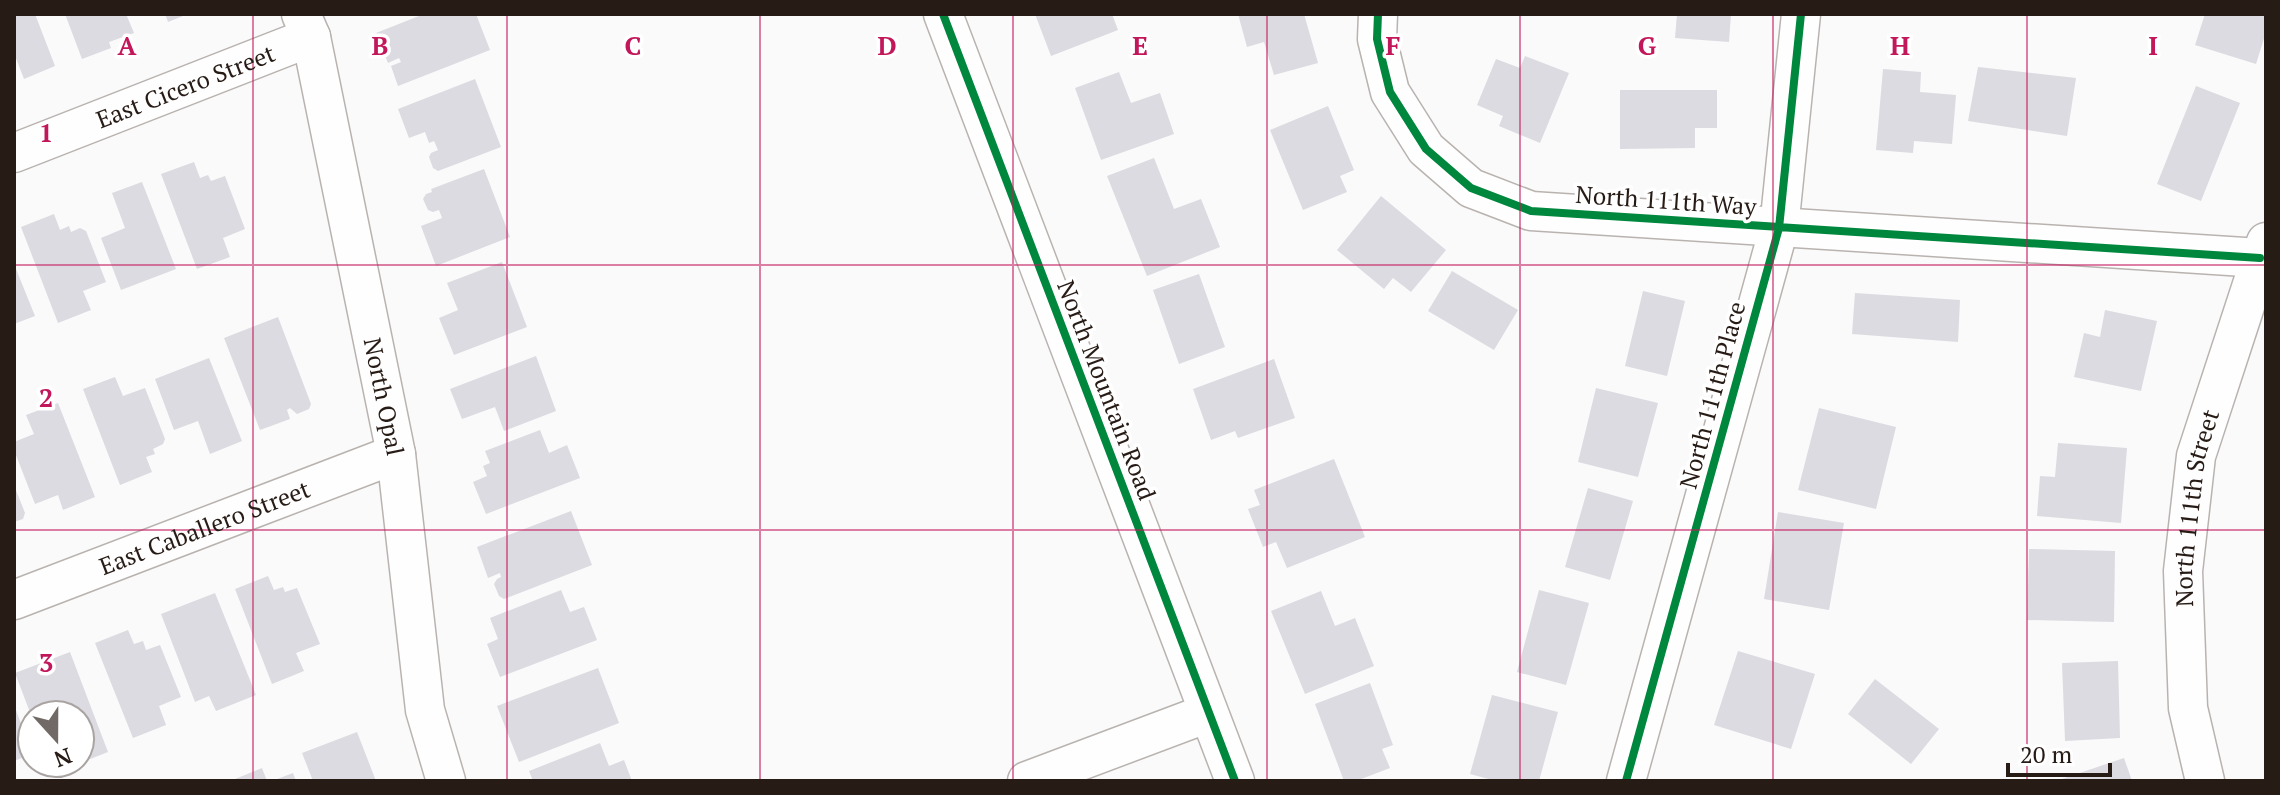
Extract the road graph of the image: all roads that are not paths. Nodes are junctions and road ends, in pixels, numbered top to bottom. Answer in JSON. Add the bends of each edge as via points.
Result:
{"nodes":[{"id":1,"x":943,"y":14,"type":"edge"},
{"id":2,"x":1378,"y":14,"type":"edge"},
{"id":3,"x":1801,"y":14,"type":"edge"},
{"id":4,"x":306,"y":26,"type":"edge"},
{"id":5,"x":14,"y":153,"type":"edge"},
{"id":6,"x":1779,"y":228,"type":"junction"},
{"id":7,"x":2263,"y":250,"type":"edge"},
{"id":8,"x":396,"y":454,"type":"junction"},
{"id":9,"x":14,"y":600,"type":"edge"},
{"id":10,"x":1208,"y":713,"type":"junction"},
{"id":11,"x":446,"y":781,"type":"edge"},
{"id":12,"x":1027,"y":781,"type":"edge"},
{"id":13,"x":1235,"y":781,"type":"edge"},
{"id":14,"x":1628,"y":781,"type":"edge"},
{"id":15,"x":2205,"y":781,"type":"edge"}],
"edges":[{"from":1,"to":10,"type":"street","name":"North Mountain Road"},
{"from":2,"to":6,"type":"street","name":"North 111th Way","via":[[1377,39],[1390,92],[1426,149],[1471,188],[1531,211]]},
{"from":3,"to":6,"type":"street","name":"North 111th Place"},
{"from":4,"to":5,"type":"street","name":"East Cicero Street"},
{"from":4,"to":8,"type":"street","name":"North Opal"},
{"from":6,"to":7,"type":"street","name":"North 111th Way"},
{"from":6,"to":14,"type":"street","name":"North 111th Place"},
{"from":7,"to":15,"type":"street","name":"North 111th Street","via":[[2196,456],[2183,571],[2188,708]]},
{"from":8,"to":9,"type":"street","name":"East Caballero Street"},
{"from":8,"to":11,"type":"street","name":"North Opal","via":[[425,710]]},
{"from":10,"to":12,"type":"street"},
{"from":10,"to":13,"type":"street","name":"North Mountain Road"}]}
